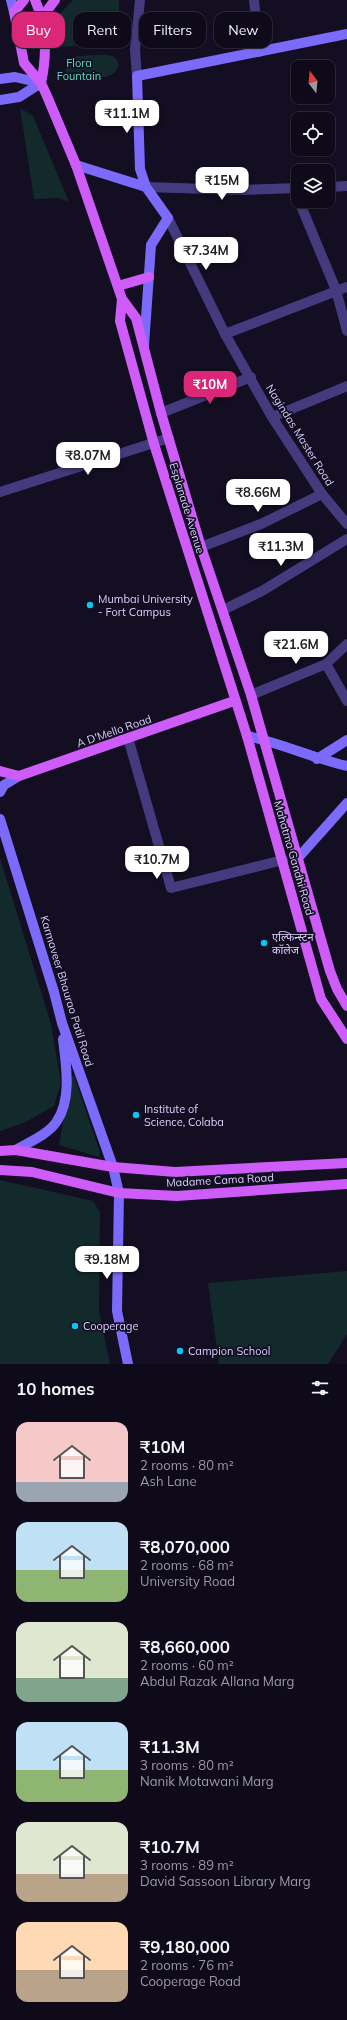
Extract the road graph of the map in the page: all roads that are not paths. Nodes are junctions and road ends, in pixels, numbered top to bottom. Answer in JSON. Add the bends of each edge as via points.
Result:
{"nodes":[{"id":1,"x":24,"y":0,"type":"edge"},
{"id":2,"x":35,"y":0,"type":"edge"},
{"id":3,"x":55,"y":0,"type":"edge"},
{"id":4,"x":140,"y":0,"type":"edge"},
{"id":5,"x":254,"y":0,"type":"edge"},
{"id":6,"x":12,"y":7,"type":"edge"},
{"id":7,"x":41,"y":12,"type":"edge"},
{"id":8,"x":46,"y":12,"type":"edge"},
{"id":9,"x":347,"y":34,"type":"edge"},
{"id":10,"x":21,"y":48,"type":"edge"},
{"id":11,"x":45,"y":48,"type":"edge"},
{"id":12,"x":259,"y":52,"type":"junction"},
{"id":13,"x":137,"y":76,"type":"junction"},
{"id":14,"x":0,"y":79,"type":"edge"},
{"id":15,"x":41,"y":83,"type":"junction"},
{"id":16,"x":0,"y":100,"type":"edge"},
{"id":17,"x":76,"y":165,"type":"junction"},
{"id":18,"x":146,"y":186,"type":"junction"},
{"id":19,"x":347,"y":186,"type":"edge"},
{"id":20,"x":335,"y":187,"type":"edge"},
{"id":21,"x":291,"y":188,"type":"edge"},
{"id":22,"x":301,"y":208,"type":"edge"},
{"id":23,"x":168,"y":218,"type":"junction"},
{"id":24,"x":149,"y":276,"type":"junction"},
{"id":25,"x":118,"y":286,"type":"junction"},
{"id":26,"x":347,"y":287,"type":"edge"},
{"id":27,"x":336,"y":290,"type":"junction"},
{"id":28,"x":122,"y":299,"type":"junction"},
{"id":29,"x":347,"y":331,"type":"edge"},
{"id":30,"x":225,"y":334,"type":"junction"},
{"id":31,"x":144,"y":348,"type":"junction"},
{"id":32,"x":251,"y":377,"type":"junction"},
{"id":33,"x":347,"y":386,"type":"edge"},
{"id":34,"x":155,"y":387,"type":"junction"},
{"id":35,"x":139,"y":391,"type":"junction"},
{"id":36,"x":161,"y":413,"type":"junction"},
{"id":37,"x":272,"y":417,"type":"junction"},
{"id":38,"x":169,"y":438,"type":"junction"},
{"id":39,"x":154,"y":444,"type":"junction"},
{"id":40,"x":0,"y":492,"type":"edge"},
{"id":41,"x":322,"y":494,"type":"junction"},
{"id":42,"x":347,"y":524,"type":"edge"},
{"id":43,"x":347,"y":539,"type":"edge"},
{"id":44,"x":201,"y":547,"type":"junction"},
{"id":45,"x":223,"y":610,"type":"junction"},
{"id":46,"x":347,"y":644,"type":"edge"},
{"id":47,"x":326,"y":664,"type":"junction"},
{"id":48,"x":247,"y":683,"type":"junction"},
{"id":49,"x":251,"y":695,"type":"junction"},
{"id":50,"x":234,"y":701,"type":"junction"},
{"id":51,"x":347,"y":701,"type":"edge"},
{"id":52,"x":257,"y":715,"type":"junction"},
{"id":53,"x":242,"y":722,"type":"junction"},
{"id":54,"x":246,"y":736,"type":"junction"},
{"id":55,"x":128,"y":738,"type":"junction"},
{"id":56,"x":264,"y":740,"type":"junction"},
{"id":57,"x":347,"y":740,"type":"edge"},
{"id":58,"x":317,"y":759,"type":"junction"},
{"id":59,"x":347,"y":766,"type":"edge"},
{"id":60,"x":0,"y":771,"type":"edge"},
{"id":61,"x":19,"y":776,"type":"junction"},
{"id":62,"x":0,"y":792,"type":"edge"},
{"id":63,"x":347,"y":803,"type":"edge"},
{"id":64,"x":0,"y":819,"type":"edge"},
{"id":65,"x":298,"y":858,"type":"junction"},
{"id":66,"x":283,"y":860,"type":"junction"},
{"id":67,"x":347,"y":1006,"type":"edge"},
{"id":68,"x":62,"y":1023,"type":"junction"},
{"id":69,"x":347,"y":1039,"type":"edge"},
{"id":70,"x":16,"y":1150,"type":"junction"},
{"id":71,"x":0,"y":1152,"type":"edge"},
{"id":72,"x":347,"y":1163,"type":"edge"},
{"id":73,"x":113,"y":1167,"type":"junction"},
{"id":74,"x":0,"y":1170,"type":"edge"},
{"id":75,"x":347,"y":1184,"type":"edge"},
{"id":76,"x":119,"y":1193,"type":"junction"},
{"id":77,"x":128,"y":1364,"type":"edge"}],
"edges":[{"from":1,"to":6,"type":"main road"},
{"from":2,"to":7,"type":"main road"},
{"from":3,"to":8,"type":"main road"},
{"from":4,"to":13,"type":"street","via":[[135,50]]},
{"from":5,"to":12,"type":"street"},
{"from":9,"to":12,"type":"street"},
{"from":10,"to":15,"type":"main road","via":[[24,63]]},
{"from":11,"to":15,"type":"main road","via":[[46,61]]},
{"from":12,"to":13,"type":"street"},
{"from":13,"to":18,"type":"street","via":[[139,157]]},
{"from":14,"to":15,"type":"street","via":[[15,77]]},
{"from":15,"to":16,"type":"street","via":[[19,97]]},
{"from":15,"to":17,"type":"main road"},
{"from":17,"to":18,"type":"street"},
{"from":17,"to":25,"type":"main road"},
{"from":18,"to":21,"type":"street","via":[[239,190]]},
{"from":18,"to":23,"type":"street"},
{"from":19,"to":20,"type":"street"},
{"from":22,"to":27,"type":"street"},
{"from":23,"to":24,"type":"street","via":[[151,245]]},
{"from":23,"to":30,"type":"street","name":"Nagindas Master Road"},
{"from":24,"to":25,"type":"main road"},
{"from":24,"to":31,"type":"street"},
{"from":25,"to":28,"type":"main road"},
{"from":26,"to":27,"type":"street"},
{"from":27,"to":29,"type":"street"},
{"from":27,"to":30,"type":"street"},
{"from":28,"to":31,"type":"main road","via":[[136,318]]},
{"from":28,"to":35,"type":"main road","name":"Esplanade Avenue","via":[[120,321]]},
{"from":30,"to":32,"type":"street","name":"Nagindas Master Road"},
{"from":31,"to":34,"type":"main road"},
{"from":32,"to":36,"type":"street"},
{"from":32,"to":37,"type":"street","name":"Nagindas Master Road"},
{"from":33,"to":37,"type":"street"},
{"from":34,"to":35,"type":"main road"},
{"from":34,"to":36,"type":"main road"},
{"from":35,"to":39,"type":"main road","name":"Esplanade Avenue"},
{"from":36,"to":38,"type":"main road"},
{"from":37,"to":41,"type":"street","name":"Nagindas Master Road"},
{"from":38,"to":39,"type":"street"},
{"from":38,"to":44,"type":"main road"},
{"from":39,"to":40,"type":"street"},
{"from":39,"to":50,"type":"main road","name":"Esplanade Avenue"},
{"from":41,"to":42,"type":"street","name":"Nagindas Master Road"},
{"from":41,"to":44,"type":"street","via":[[261,524]]},
{"from":43,"to":45,"type":"street","via":[[268,587]]},
{"from":44,"to":45,"type":"main road"},
{"from":45,"to":48,"type":"main road"},
{"from":46,"to":47,"type":"street"},
{"from":47,"to":49,"type":"street"},
{"from":47,"to":51,"type":"street"},
{"from":48,"to":49,"type":"main road"},
{"from":48,"to":50,"type":"main road"},
{"from":49,"to":52,"type":"main road"},
{"from":50,"to":53,"type":"main road","name":"Mahatma Gandhi Road"},
{"from":50,"to":55,"type":"main road","name":"A D'Mello Road"},
{"from":52,"to":53,"type":"main road"},
{"from":52,"to":56,"type":"main road"},
{"from":53,"to":54,"type":"main road","name":"Mahatma Gandhi Road"},
{"from":54,"to":56,"type":"street"},
{"from":54,"to":66,"type":"main road","name":"Mahatma Gandhi Road"},
{"from":55,"to":61,"type":"main road","name":"A D'Mello Road"},
{"from":55,"to":66,"type":"street","via":[[171,888]]},
{"from":56,"to":58,"type":"street"},
{"from":56,"to":65,"type":"main road"},
{"from":57,"to":58,"type":"street"},
{"from":58,"to":59,"type":"street"},
{"from":60,"to":61,"type":"main road"},
{"from":61,"to":62,"type":"street","via":[[4,785]]},
{"from":63,"to":65,"type":"street"},
{"from":64,"to":68,"type":"street","name":"Karmaveer Bhaurao Patil Road"},
{"from":65,"to":67,"type":"main road","via":[[330,971]]},
{"from":66,"to":69,"type":"main road","name":"Mahatma Gandhi Road","via":[[321,999]]},
{"from":68,"to":70,"type":"street","via":[[66,1098],[57,1122]]},
{"from":68,"to":73,"type":"street","name":"Karmaveer Bhaurao Patil Road"},
{"from":70,"to":71,"type":"main road","name":"Madame Cama Road"},
{"from":70,"to":73,"type":"main road","name":"Madame Cama Road"},
{"from":72,"to":73,"type":"main road","name":"Madame Cama Road","via":[[175,1172]]},
{"from":73,"to":76,"type":"street","name":"Karmaveer Bhaurao Patil Road"},
{"from":74,"to":76,"type":"main road","name":"Madame Cama Road","via":[[32,1172]]},
{"from":75,"to":76,"type":"main road","name":"Madame Cama Road","via":[[177,1196]]},
{"from":76,"to":77,"type":"street","name":"Karmaveer Bhaurao Patil Road","via":[[117,1311]]}]}
